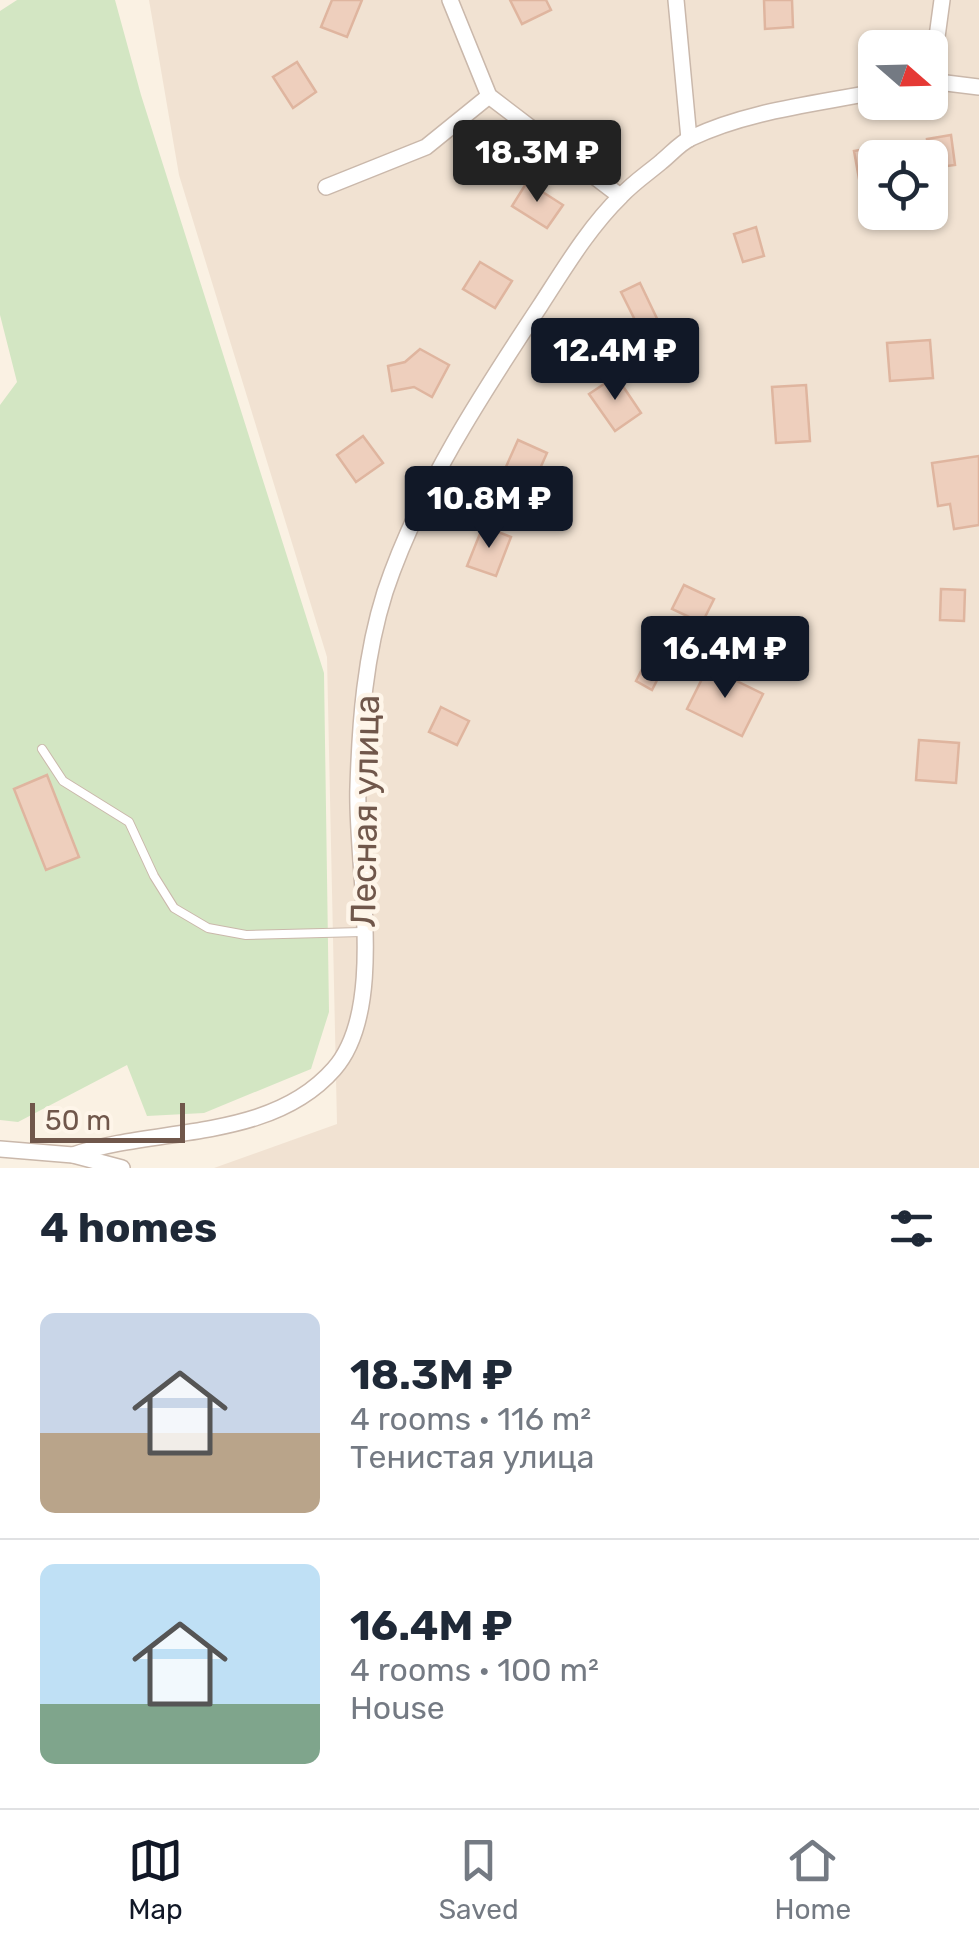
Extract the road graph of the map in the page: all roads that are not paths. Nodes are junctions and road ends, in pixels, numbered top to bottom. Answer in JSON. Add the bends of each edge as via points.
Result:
{"nodes":[{"id":1,"x":450,"y":0,"type":"edge"},
{"id":2,"x":676,"y":0,"type":"edge"},
{"id":3,"x":942,"y":0,"type":"edge"},
{"id":4,"x":938,"y":30,"type":"edge"},
{"id":5,"x":948,"y":83,"type":"edge"},
{"id":6,"x":979,"y":86,"type":"edge"},
{"id":7,"x":858,"y":95,"type":"edge"},
{"id":8,"x":490,"y":96,"type":"junction"},
{"id":9,"x":689,"y":139,"type":"junction"},
{"id":10,"x":326,"y":188,"type":"dead end"},
{"id":11,"x":620,"y":196,"type":"junction"},
{"id":12,"x":42,"y":749,"type":"dead end"},
{"id":13,"x":362,"y":932,"type":"junction"},
{"id":14,"x":0,"y":1149,"type":"edge"},
{"id":15,"x":72,"y":1155,"type":"junction"},
{"id":16,"x":122,"y":1168,"type":"edge"}],
"edges":[{"from":1,"to":8,"type":"street"},
{"from":2,"to":9,"type":"street"},
{"from":3,"to":4,"type":"street"},
{"from":5,"to":6,"type":"street"},
{"from":7,"to":9,"type":"street","name":"Лесная улица","via":[[765,114]]},
{"from":8,"to":10,"type":"street","via":[[426,147]]},
{"from":8,"to":11,"type":"street"},
{"from":9,"to":11,"type":"street","name":"Лесная улица"},
{"from":11,"to":13,"type":"street","name":"Лесная улица","via":[[508,354],[436,476],[385,593],[363,696]]},
{"from":12,"to":13,"type":"lane","via":[[63,781],[130,822],[174,908],[208,928],[246,935]]},
{"from":13,"to":15,"type":"street","name":"Лесная улица","via":[[356,1030],[336,1068],[303,1098],[258,1118]]},
{"from":14,"to":15,"type":"street"},
{"from":15,"to":16,"type":"street"}]}
